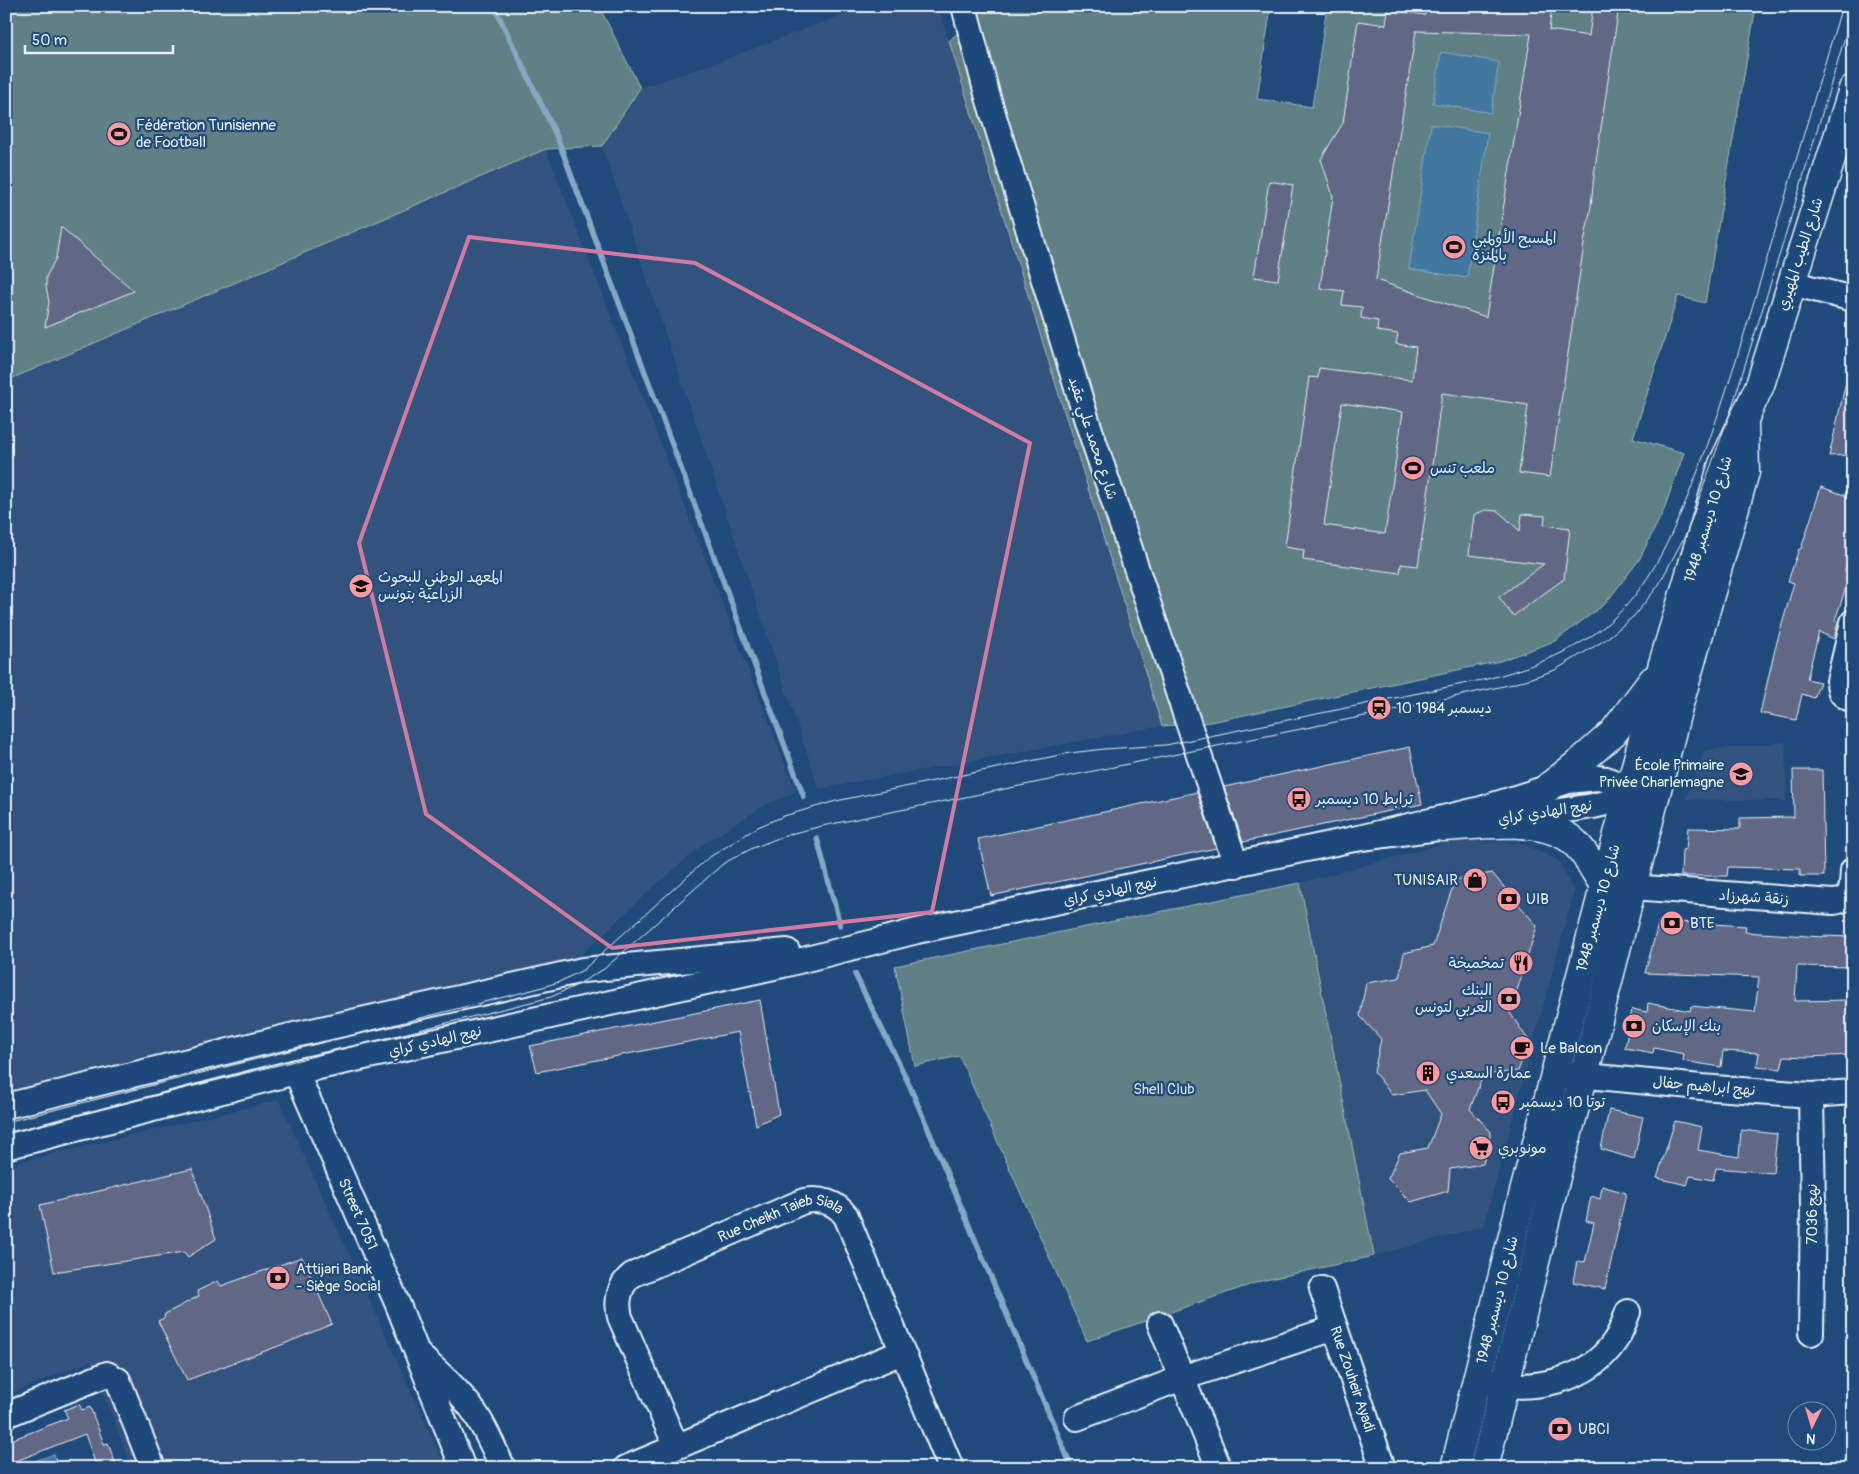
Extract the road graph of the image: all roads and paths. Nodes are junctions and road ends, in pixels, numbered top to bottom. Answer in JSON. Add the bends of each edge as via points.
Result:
{"nodes":[{"id":1,"x":964,"y":6,"type":"edge"},
{"id":2,"x":1853,"y":89,"type":"edge"},
{"id":3,"x":1791,"y":284,"type":"junction"},
{"id":4,"x":1853,"y":299,"type":"edge"},
{"id":5,"x":1744,"y":417,"type":"junction"},
{"id":6,"x":1853,"y":622,"type":"edge"},
{"id":7,"x":1662,"y":667,"type":"junction"},
{"id":8,"x":1853,"y":700,"type":"edge"},
{"id":9,"x":1546,"y":788,"type":"junction"},
{"id":10,"x":1656,"y":792,"type":"junction"},
{"id":11,"x":1627,"y":798,"type":"junction"},
{"id":12,"x":1443,"y":827,"type":"junction"},
{"id":13,"x":1647,"y":827,"type":"junction"},
{"id":14,"x":1354,"y":839,"type":"junction"},
{"id":15,"x":1236,"y":865,"type":"junction"},
{"id":16,"x":1853,"y":870,"type":"edge"},
{"id":17,"x":1604,"y":885,"type":"junction"},
{"id":18,"x":1632,"y":887,"type":"junction"},
{"id":19,"x":866,"y":943,"type":"junction"},
{"id":20,"x":296,"y":1072,"type":"junction"},
{"id":21,"x":1556,"y":1073,"type":"junction"},
{"id":22,"x":1584,"y":1075,"type":"junction"},
{"id":23,"x":1853,"y":1092,"type":"edge"},
{"id":24,"x":1811,"y":1095,"type":"junction"},
{"id":25,"x":6,"y":1106,"type":"edge"},
{"id":26,"x":6,"y":1146,"type":"edge"},
{"id":27,"x":1322,"y":1289,"type":"dead end"},
{"id":28,"x":1628,"y":1312,"type":"dead end"},
{"id":29,"x":1160,"y":1324,"type":"dead end"},
{"id":30,"x":1335,"y":1328,"type":"junction"},
{"id":31,"x":1811,"y":1333,"type":"dead end"},
{"id":32,"x":416,"y":1352,"type":"junction"},
{"id":33,"x":902,"y":1352,"type":"junction"},
{"id":34,"x":1182,"y":1378,"type":"junction"},
{"id":35,"x":1477,"y":1381,"type":"junction"},
{"id":36,"x":1504,"y":1386,"type":"junction"},
{"id":37,"x":6,"y":1415,"type":"edge"},
{"id":38,"x":1076,"y":1418,"type":"dead end"},
{"id":39,"x":676,"y":1446,"type":"junction"},
{"id":40,"x":153,"y":1468,"type":"edge"},
{"id":41,"x":463,"y":1468,"type":"edge"},
{"id":42,"x":503,"y":1468,"type":"edge"},
{"id":43,"x":626,"y":1468,"type":"edge"},
{"id":44,"x":950,"y":1468,"type":"edge"},
{"id":45,"x":1219,"y":1468,"type":"edge"},
{"id":46,"x":1383,"y":1468,"type":"edge"},
{"id":47,"x":1455,"y":1468,"type":"edge"},
{"id":48,"x":1484,"y":1468,"type":"edge"}],
"edges":[{"from":1,"to":15,"type":"street","name":"شارع محمد علي عقيد","via":[[1088,424]]},
{"from":2,"to":3,"type":"main road","name":"شارع الطيب المهيري"},
{"from":3,"to":4,"type":"street"},
{"from":3,"to":5,"type":"main road","name":"شارع الطيب المهيري","via":[[1760,386]]},
{"from":5,"to":7,"type":"main road","name":"شارع 10 ديسمبر 1948","via":[[1723,464]]},
{"from":5,"to":10,"type":"main road","name":"شارع 10 ديسمبر 1948","via":[[1745,472]]},
{"from":6,"to":8,"type":"street","via":[[1839,691]]},
{"from":7,"to":9,"type":"main road","via":[[1613,733]]},
{"from":7,"to":11,"type":"main road","name":"شارع 10 ديسمبر 1948"},
{"from":9,"to":11,"type":"street","name":"نهج الهادي كراي","via":[[1568,781],[1597,778],[1619,785]]},
{"from":9,"to":14,"type":"street","name":"نهج الهادي كراي","via":[[1481,809]]},
{"from":10,"to":11,"type":"main road"},
{"from":10,"to":13,"type":"main road","name":"شارع 10 ديسمبر 1948"},
{"from":11,"to":12,"type":"street","name":"نهج الهادي كراي"},
{"from":11,"to":13,"type":"main road"},
{"from":11,"to":17,"type":"main road","name":"شارع 10 ديسمبر 1948"},
{"from":12,"to":14,"type":"street","name":"نهج الهادي كراي"},
{"from":12,"to":17,"type":"main road","via":[[1493,824],[1541,827],[1566,836],[1579,848]]},
{"from":13,"to":18,"type":"main road","name":"شارع 10 ديسمبر 1948"},
{"from":14,"to":15,"type":"street","name":"نهج الهادي كراي"},
{"from":15,"to":19,"type":"street","name":"نهج الهادي كراي"},
{"from":16,"to":18,"type":"street","name":"زنقة شهرزاد","via":[[1848,897],[1833,902]]},
{"from":17,"to":21,"type":"main road","name":"شارع 10 ديسمبر 1948"},
{"from":18,"to":22,"type":"main road","name":"شارع 10 ديسمبر 1948"},
{"from":19,"to":20,"type":"street","name":"نهج الهادي كراي","via":[[783,965]]},
{"from":19,"to":25,"type":"street","name":"نهج الهادي كراي","via":[[584,970],[290,1036]]},
{"from":20,"to":26,"type":"street","name":"نهج الهادي كراي"},
{"from":20,"to":32,"type":"street","name":"Street 7051"},
{"from":21,"to":22,"type":"street","name":"نهج ابراهيم جفال"},
{"from":21,"to":35,"type":"main road","name":"شارع 10 ديسمبر 1948"},
{"from":22,"to":24,"type":"street","name":"نهج ابراهيم جفال"},
{"from":22,"to":36,"type":"main road","name":"شارع 10 ديسمبر 1948"},
{"from":23,"to":24,"type":"street","name":"نهج ابراهيم جفال"},
{"from":24,"to":31,"type":"street","name":"نهج 7036"},
{"from":27,"to":30,"type":"street","name":"Rue Zouheir Ayadi"},
{"from":28,"to":36,"type":"street","via":[[1616,1341],[1579,1374],[1555,1382]]},
{"from":29,"to":34,"type":"street"},
{"from":30,"to":34,"type":"street"},
{"from":30,"to":46,"type":"street","name":"Rue Zouheir Ayadi"},
{"from":32,"to":41,"type":"street","name":"Street 7051"},
{"from":32,"to":42,"type":"street","via":[[450,1382],[471,1407]]},
{"from":33,"to":39,"type":"street"},
{"from":33,"to":39,"type":"street","name":"Rue Cheikh Taieb Siala","via":[[842,1210],[820,1200],[795,1204],[632,1275],[620,1289],[620,1318]]},
{"from":33,"to":44,"type":"street","name":"Rue Cheikh Taieb Siala"},
{"from":34,"to":38,"type":"street"},
{"from":34,"to":45,"type":"street"},
{"from":35,"to":36,"type":"street"},
{"from":35,"to":47,"type":"main road","name":"شارع 10 ديسمبر 1948"},
{"from":36,"to":48,"type":"main road","name":"شارع 10 ديسمبر 1948"},
{"from":37,"to":40,"type":"street","via":[[107,1374],[118,1380]]},
{"from":39,"to":43,"type":"street"}]}
